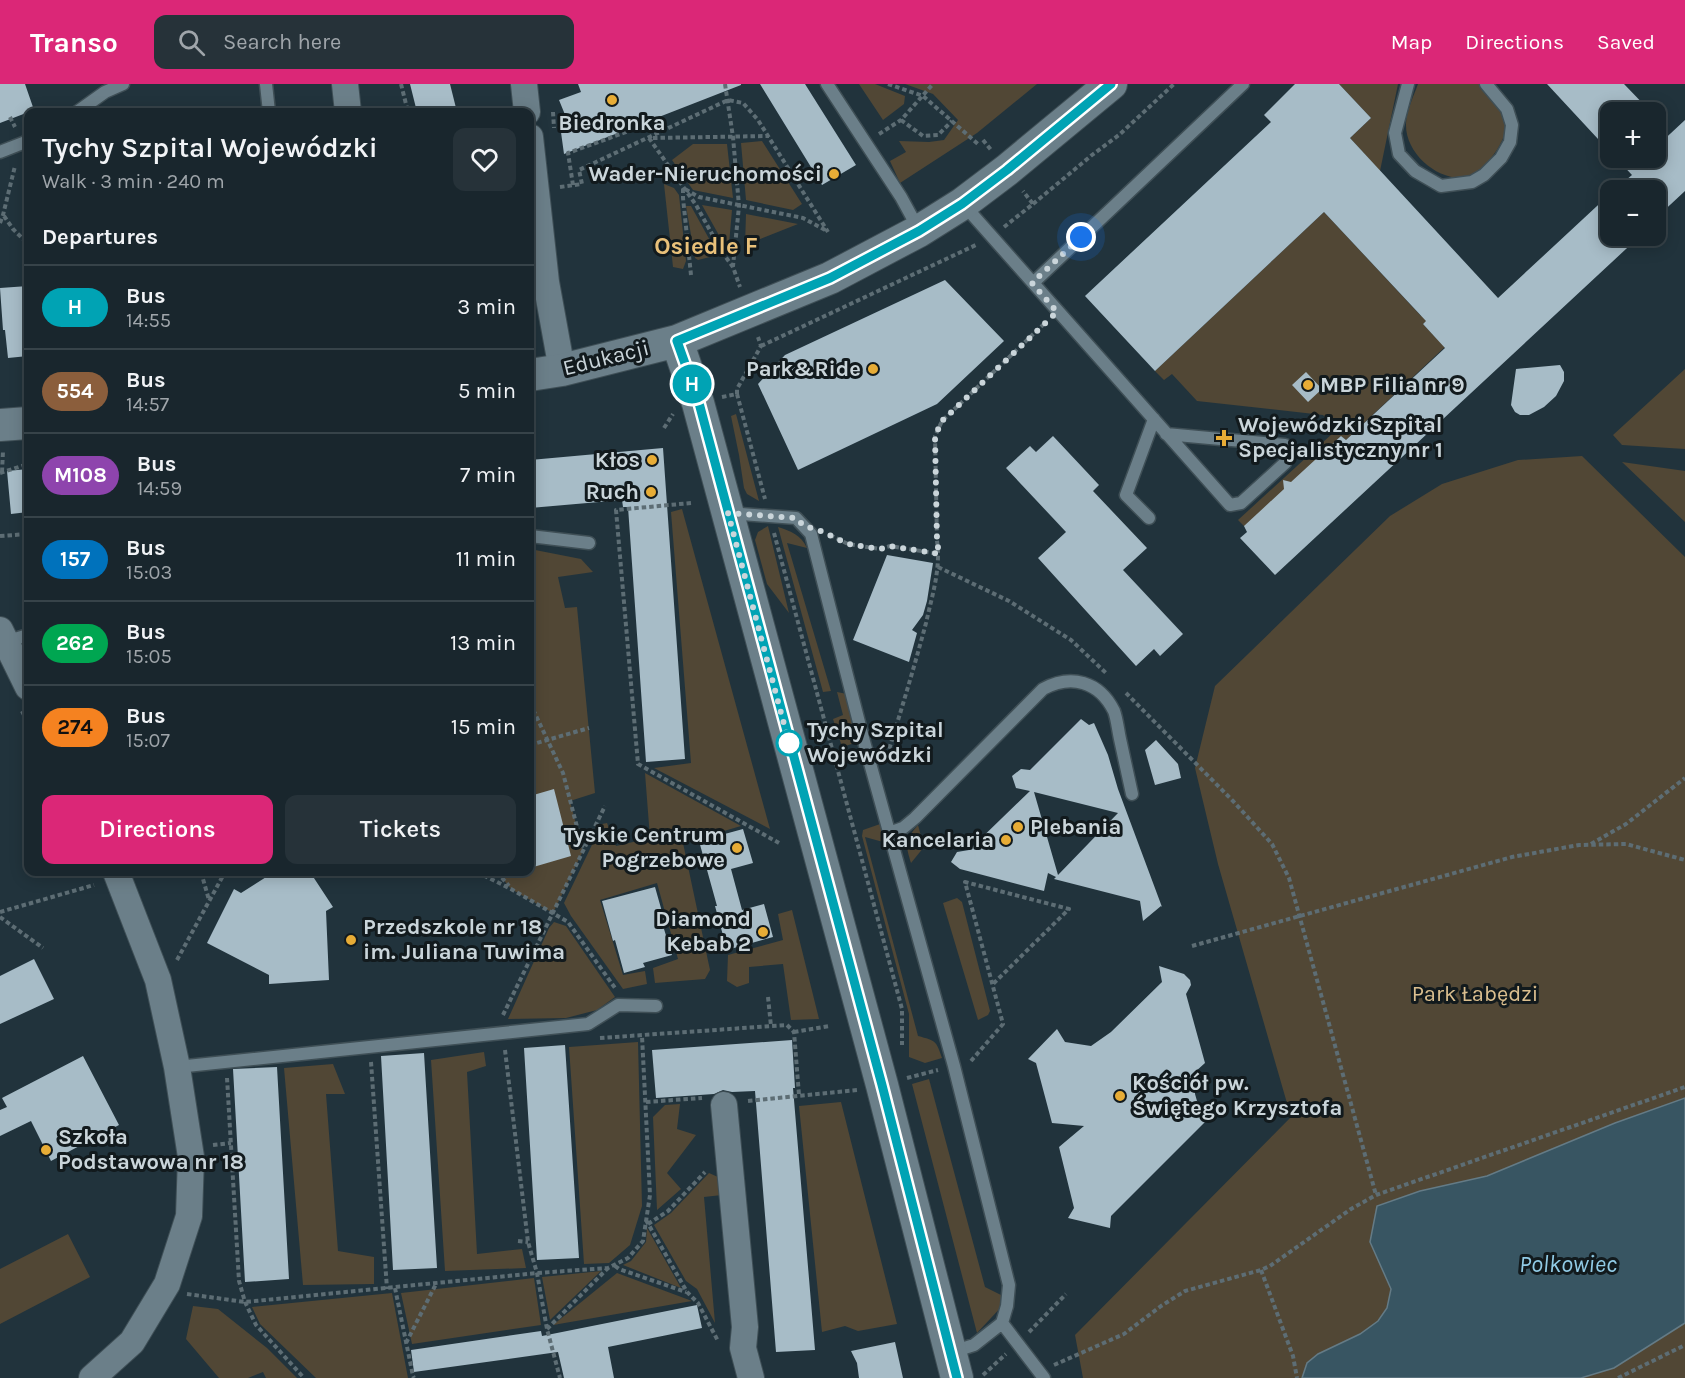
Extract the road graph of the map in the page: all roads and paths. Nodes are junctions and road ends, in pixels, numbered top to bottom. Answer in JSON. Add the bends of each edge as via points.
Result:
{"nodes":[{"id":1,"x":123,"y":84,"type":"edge"},
{"id":2,"x":266,"y":84,"type":"edge"},
{"id":3,"x":345,"y":84,"type":"edge"},
{"id":4,"x":401,"y":84,"type":"edge"},
{"id":5,"x":524,"y":84,"type":"edge"},
{"id":6,"x":725,"y":84,"type":"edge"},
{"id":7,"x":827,"y":84,"type":"edge"},
{"id":8,"x":888,"y":84,"type":"edge"},
{"id":9,"x":933,"y":84,"type":"edge"},
{"id":10,"x":1111,"y":84,"type":"edge"},
{"id":11,"x":1174,"y":84,"type":"edge"},
{"id":12,"x":1243,"y":84,"type":"edge"},
{"id":13,"x":1408,"y":84,"type":"edge"},
{"id":14,"x":1486,"y":84,"type":"edge"},
{"id":15,"x":923,"y":96,"type":"junction"},
{"id":16,"x":728,"y":100,"type":"junction"},
{"id":17,"x":83,"y":108,"type":"edge"},
{"id":18,"x":269,"y":108,"type":"edge"},
{"id":19,"x":348,"y":108,"type":"edge"},
{"id":20,"x":407,"y":108,"type":"edge"},
{"id":21,"x":527,"y":108,"type":"edge"},
{"id":22,"x":901,"y":120,"type":"junction"},
{"id":23,"x":952,"y":121,"type":"junction"},
{"id":24,"x":651,"y":123,"type":"dead end"},
{"id":25,"x":769,"y":136,"type":"junction"},
{"id":26,"x":733,"y":137,"type":"junction"},
{"id":27,"x":649,"y":138,"type":"junction"},
{"id":28,"x":24,"y":143,"type":"edge"},
{"id":29,"x":865,"y":144,"type":"junction"},
{"id":30,"x":978,"y":144,"type":"dead end"},
{"id":31,"x":0,"y":152,"type":"edge"},
{"id":32,"x":534,"y":174,"type":"edge"},
{"id":33,"x":1018,"y":185,"type":"dead end"},
{"id":34,"x":571,"y":186,"type":"junction"},
{"id":35,"x":558,"y":187,"type":"dead end"},
{"id":36,"x":683,"y":188,"type":"junction"},
{"id":37,"x":569,"y":192,"type":"dead end"},
{"id":38,"x":962,"y":204,"type":"junction"},
{"id":39,"x":1033,"y":204,"type":"junction"},
{"id":40,"x":739,"y":206,"type":"junction"},
{"id":41,"x":3,"y":215,"type":"junction"},
{"id":42,"x":0,"y":223,"type":"edge"},
{"id":43,"x":1003,"y":228,"type":"dead end"},
{"id":44,"x":919,"y":231,"type":"junction"},
{"id":45,"x":24,"y":240,"type":"edge"},
{"id":46,"x":977,"y":245,"type":"dead end"},
{"id":47,"x":733,"y":267,"type":"junction"},
{"id":48,"x":691,"y":275,"type":"dead end"},
{"id":49,"x":1032,"y":283,"type":"junction"},
{"id":50,"x":750,"y":312,"type":"junction"},
{"id":51,"x":1057,"y":312,"type":"junction"},
{"id":52,"x":677,"y":341,"type":"junction"},
{"id":53,"x":761,"y":346,"type":"junction"},
{"id":54,"x":562,"y":370,"type":"junction"},
{"id":55,"x":534,"y":374,"type":"edge"},
{"id":56,"x":737,"y":394,"type":"junction"},
{"id":57,"x":699,"y":403,"type":"junction"},
{"id":58,"x":1154,"y":420,"type":"junction"},
{"id":59,"x":24,"y":425,"type":"edge"},
{"id":60,"x":664,"y":428,"type":"dead end"},
{"id":61,"x":1166,"y":434,"type":"junction"},
{"id":62,"x":2,"y":436,"type":"edge"},
{"id":63,"x":24,"y":466,"type":"edge"},
{"id":64,"x":1,"y":472,"type":"edge"},
{"id":65,"x":691,"y":503,"type":"dead end"},
{"id":66,"x":728,"y":513,"type":"junction"},
{"id":67,"x":769,"y":515,"type":"junction"},
{"id":68,"x":1149,"y":518,"type":"dead end"},
{"id":69,"x":804,"y":526,"type":"junction"},
{"id":70,"x":24,"y":534,"type":"edge"},
{"id":71,"x":0,"y":536,"type":"edge"},
{"id":72,"x":534,"y":536,"type":"edge"},
{"id":73,"x":589,"y":543,"type":"dead end"},
{"id":74,"x":939,"y":554,"type":"junction"},
{"id":75,"x":938,"y":567,"type":"junction"},
{"id":76,"x":11,"y":636,"type":"edge"},
{"id":77,"x":1108,"y":674,"type":"dead end"},
{"id":78,"x":24,"y":675,"type":"edge"},
{"id":79,"x":1124,"y":691,"type":"dead end"},
{"id":80,"x":534,"y":712,"type":"edge"},
{"id":81,"x":589,"y":728,"type":"dead end"},
{"id":82,"x":547,"y":740,"type":"junction"},
{"id":83,"x":534,"y":744,"type":"edge"},
{"id":84,"x":874,"y":776,"type":"junction"},
{"id":85,"x":1685,"y":778,"type":"edge"},
{"id":86,"x":1132,"y":794,"type":"dead end"},
{"id":87,"x":605,"y":806,"type":"dead end"},
{"id":88,"x":890,"y":833,"type":"junction"},
{"id":89,"x":779,"y":843,"type":"dead end"},
{"id":90,"x":1590,"y":844,"type":"junction"},
{"id":91,"x":583,"y":851,"type":"junction"},
{"id":92,"x":1685,"y":860,"type":"edge"},
{"id":93,"x":202,"y":876,"type":"edge"},
{"id":94,"x":223,"y":876,"type":"edge"},
{"id":95,"x":485,"y":876,"type":"edge"},
{"id":96,"x":500,"y":876,"type":"edge"},
{"id":97,"x":109,"y":877,"type":"edge"},
{"id":98,"x":511,"y":889,"type":"junction"},
{"id":99,"x":209,"y":900,"type":"junction"},
{"id":100,"x":0,"y":912,"type":"edge"},
{"id":101,"x":553,"y":913,"type":"junction"},
{"id":102,"x":0,"y":917,"type":"edge"},
{"id":103,"x":1299,"y":917,"type":"junction"},
{"id":104,"x":1192,"y":946,"type":"dead end"},
{"id":105,"x":43,"y":948,"type":"dead end"},
{"id":106,"x":175,"y":963,"type":"dead end"},
{"id":107,"x":993,"y":985,"type":"junction"},
{"id":108,"x":619,"y":994,"type":"dead end"},
{"id":109,"x":768,"y":997,"type":"dead end"},
{"id":110,"x":656,"y":1006,"type":"dead end"},
{"id":111,"x":771,"y":1026,"type":"junction"},
{"id":112,"x":830,"y":1026,"type":"dead end"},
{"id":113,"x":794,"y":1032,"type":"junction"},
{"id":114,"x":501,"y":1033,"type":"junction"},
{"id":115,"x":504,"y":1047,"type":"dead end"},
{"id":116,"x":371,"y":1053,"type":"dead end"},
{"id":117,"x":901,"y":1056,"type":"dead end"},
{"id":118,"x":954,"y":1066,"type":"junction"},
{"id":119,"x":177,"y":1067,"type":"junction"},
{"id":120,"x":902,"y":1073,"type":"dead end"},
{"id":121,"x":226,"y":1077,"type":"dead end"},
{"id":122,"x":1685,"y":1087,"type":"edge"},
{"id":123,"x":864,"y":1088,"type":"dead end"},
{"id":124,"x":799,"y":1095,"type":"junction"},
{"id":125,"x":733,"y":1104,"type":"joint"},
{"id":126,"x":728,"y":1145,"type":"junction"},
{"id":127,"x":1376,"y":1195,"type":"junction"},
{"id":128,"x":647,"y":1222,"type":"junction"},
{"id":129,"x":518,"y":1241,"type":"dead end"},
{"id":130,"x":528,"y":1242,"type":"junction"},
{"id":131,"x":614,"y":1265,"type":"junction"},
{"id":132,"x":608,"y":1268,"type":"junction"},
{"id":133,"x":1261,"y":1270,"type":"junction"},
{"id":134,"x":537,"y":1273,"type":"junction"},
{"id":135,"x":436,"y":1284,"type":"junction"},
{"id":136,"x":395,"y":1288,"type":"junction"},
{"id":137,"x":387,"y":1289,"type":"junction"},
{"id":138,"x":687,"y":1292,"type":"junction"},
{"id":139,"x":179,"y":1293,"type":"dead end"},
{"id":140,"x":244,"y":1302,"type":"junction"},
{"id":141,"x":1002,"y":1323,"type":"junction"},
{"id":142,"x":547,"y":1329,"type":"junction"},
{"id":143,"x":406,"y":1344,"type":"junction"},
{"id":144,"x":720,"y":1344,"type":"dead end"},
{"id":145,"x":1685,"y":1345,"type":"edge"},
{"id":146,"x":961,"y":1358,"type":"edge"},
{"id":147,"x":1042,"y":1375,"type":"edge"},
{"id":148,"x":92,"y":1378,"type":"edge"},
{"id":149,"x":306,"y":1378,"type":"edge"},
{"id":150,"x":414,"y":1378,"type":"edge"},
{"id":151,"x":560,"y":1378,"type":"edge"},
{"id":152,"x":751,"y":1378,"type":"edge"},
{"id":153,"x":980,"y":1378,"type":"edge"},
{"id":154,"x":1297,"y":1378,"type":"edge"},
{"id":155,"x":1618,"y":1378,"type":"edge"}],
"edges":[{"from":1,"to":17,"type":"lane"},
{"from":2,"to":18,"type":"lane"},
{"from":3,"to":19,"type":"street"},
{"from":4,"to":20,"type":"path"},
{"from":5,"to":21,"type":"street"},
{"from":6,"to":16,"type":"path"},
{"from":7,"to":29,"type":"lane"},
{"from":8,"to":15,"type":"path"},
{"from":9,"to":15,"type":"path"},
{"from":10,"to":38,"type":"street","name":"Edukacji"},
{"from":11,"to":39,"type":"path","via":[[1119,135]]},
{"from":12,"to":49,"type":"lane"},
{"from":13,"to":14,"type":"lane","via":[[1395,133],[1399,154],[1415,171],[1441,186],[1473,182],[1484,175],[1501,159],[1510,142],[1512,125],[1507,109]]},
{"from":15,"to":22,"type":"path"},
{"from":15,"to":23,"type":"path"},
{"from":16,"to":25,"type":"path","via":[[743,103]]},
{"from":16,"to":26,"type":"path"},
{"from":16,"to":27,"type":"path"},
{"from":22,"to":23,"type":"path","via":[[923,136],[938,135]]},
{"from":22,"to":29,"type":"path"},
{"from":23,"to":30,"type":"path"},
{"from":24,"to":34,"type":"path","via":[[568,153]]},
{"from":25,"to":26,"type":"path"},
{"from":25,"to":40,"type":"path","via":[[828,232],[804,218]]},
{"from":26,"to":27,"type":"path"},
{"from":26,"to":40,"type":"path"},
{"from":27,"to":34,"type":"path","via":[[579,170],[582,184]]},
{"from":27,"to":36,"type":"path"},
{"from":28,"to":31,"type":"lane"},
{"from":28,"to":41,"type":"path"},
{"from":29,"to":44,"type":"lane"},
{"from":32,"to":54,"type":"street","via":[[547,293]]},
{"from":33,"to":39,"type":"path"},
{"from":34,"to":35,"type":"path"},
{"from":34,"to":37,"type":"path"},
{"from":36,"to":40,"type":"path","via":[[699,197]]},
{"from":36,"to":47,"type":"path"},
{"from":36,"to":48,"type":"path"},
{"from":38,"to":44,"type":"street","name":"Edukacji"},
{"from":38,"to":49,"type":"lane"},
{"from":39,"to":43,"type":"path"},
{"from":40,"to":47,"type":"path"},
{"from":41,"to":42,"type":"path"},
{"from":41,"to":45,"type":"path"},
{"from":44,"to":50,"type":"street","name":"Edukacji","via":[[830,278]]},
{"from":46,"to":53,"type":"path"},
{"from":47,"to":50,"type":"path"},
{"from":49,"to":51,"type":"lane"},
{"from":50,"to":52,"type":"street","name":"Edukacji"},
{"from":50,"to":53,"type":"path"},
{"from":51,"to":58,"type":"lane"},
{"from":51,"to":74,"type":"path","via":[[942,421],[935,436]]},
{"from":52,"to":54,"type":"street","name":"Edukacji"},
{"from":52,"to":57,"type":"street"},
{"from":53,"to":56,"type":"path"},
{"from":54,"to":55,"type":"street","name":"Edukacji"},
{"from":56,"to":57,"type":"path"},
{"from":56,"to":67,"type":"path"},
{"from":57,"to":60,"type":"path","via":[[675,411]]},
{"from":57,"to":66,"type":"street"},
{"from":58,"to":61,"type":"lane"},
{"from":58,"to":68,"type":"lane","via":[[1126,495]]},
{"from":59,"to":62,"type":"street"},
{"from":61,"to":61,"type":"lane","via":[[1230,505],[1241,503],[1285,463],[1289,451],[1285,446]]},
{"from":62,"to":64,"type":"path"},
{"from":63,"to":64,"type":"path"},
{"from":65,"to":89,"type":"path","via":[[616,510],[638,764]]},
{"from":66,"to":67,"type":"lane"},
{"from":66,"to":146,"type":"street","via":[[882,1085]]},
{"from":67,"to":69,"type":"lane","via":[[796,518]]},
{"from":67,"to":117,"type":"path","via":[[902,1010]]},
{"from":69,"to":74,"type":"path","via":[[848,544]]},
{"from":69,"to":84,"type":"lane","via":[[811,534]]},
{"from":70,"to":71,"type":"path"},
{"from":72,"to":73,"type":"lane"},
{"from":74,"to":75,"type":"path"},
{"from":75,"to":77,"type":"path","via":[[1035,617],[1071,640]]},
{"from":75,"to":84,"type":"path","via":[[912,677],[884,765]]},
{"from":76,"to":78,"type":"street"},
{"from":79,"to":103,"type":"path","via":[[1272,844],[1289,878]]},
{"from":80,"to":82,"type":"path"},
{"from":81,"to":82,"type":"path"},
{"from":82,"to":83,"type":"path"},
{"from":82,"to":91,"type":"path","via":[[563,773]]},
{"from":84,"to":88,"type":"lane"},
{"from":85,"to":90,"type":"path","via":[[1626,825]]},
{"from":86,"to":88,"type":"lane","via":[[1114,712],[1106,699],[1092,685],[1054,683],[1043,689],[915,818]]},
{"from":87,"to":91,"type":"path"},
{"from":88,"to":118,"type":"lane"},
{"from":90,"to":92,"type":"path","via":[[1626,844]]},
{"from":90,"to":103,"type":"path","via":[[1512,857]]},
{"from":91,"to":101,"type":"path"},
{"from":93,"to":99,"type":"path"},
{"from":94,"to":99,"type":"path"},
{"from":95,"to":98,"type":"path"},
{"from":96,"to":98,"type":"path"},
{"from":97,"to":100,"type":"path"},
{"from":97,"to":119,"type":"street","via":[[158,980]]},
{"from":98,"to":101,"type":"path"},
{"from":99,"to":106,"type":"path"},
{"from":101,"to":108,"type":"path","via":[[568,922]]},
{"from":101,"to":114,"type":"path","via":[[503,1014]]},
{"from":102,"to":105,"type":"path"},
{"from":103,"to":104,"type":"path"},
{"from":103,"to":127,"type":"path"},
{"from":107,"to":107,"type":"path","via":[[1016,962],[1069,909],[965,882]]},
{"from":107,"to":118,"type":"path","via":[[1003,1024],[972,1061]]},
{"from":109,"to":111,"type":"path"},
{"from":110,"to":114,"type":"lane","via":[[618,1005],[588,1024]]},
{"from":111,"to":113,"type":"path","via":[[787,1025]]},
{"from":111,"to":128,"type":"path","via":[[642,1036],[650,1195]]},
{"from":112,"to":113,"type":"path"},
{"from":113,"to":124,"type":"path"},
{"from":114,"to":119,"type":"lane"},
{"from":115,"to":130,"type":"path"},
{"from":116,"to":137,"type":"path"},
{"from":118,"to":120,"type":"path","via":[[903,1079]]},
{"from":118,"to":141,"type":"lane","via":[[1009,1285]]},
{"from":119,"to":148,"type":"street","via":[[191,1157],[189,1216],[167,1284],[132,1342]]},
{"from":121,"to":140,"type":"path","via":[[239,1281]]},
{"from":122,"to":127,"type":"path"},
{"from":123,"to":124,"type":"path"},
{"from":124,"to":125,"type":"path"},
{"from":125,"to":126,"type":"street"},
{"from":126,"to":128,"type":"path","via":[[668,1211]]},
{"from":126,"to":152,"type":"street","via":[[745,1327],[743,1348]]},
{"from":127,"to":133,"type":"path"},
{"from":128,"to":131,"type":"path","via":[[643,1241],[628,1258]]},
{"from":128,"to":138,"type":"path"},
{"from":129,"to":130,"type":"path"},
{"from":130,"to":134,"type":"path"},
{"from":131,"to":132,"type":"path"},
{"from":131,"to":138,"type":"path"},
{"from":132,"to":134,"type":"path"},
{"from":132,"to":142,"type":"path"},
{"from":133,"to":147,"type":"path","via":[[1185,1291],[1124,1334]]},
{"from":133,"to":154,"type":"path","via":[[1293,1356]]},
{"from":134,"to":135,"type":"path"},
{"from":134,"to":142,"type":"path"},
{"from":135,"to":136,"type":"path"},
{"from":135,"to":143,"type":"path"},
{"from":136,"to":137,"type":"path"},
{"from":136,"to":143,"type":"path"},
{"from":137,"to":140,"type":"path"},
{"from":138,"to":144,"type":"path","via":[[698,1303]]},
{"from":139,"to":140,"type":"path"},
{"from":140,"to":149,"type":"path","via":[[256,1325]]},
{"from":141,"to":146,"type":"lane"},
{"from":141,"to":147,"type":"lane"},
{"from":142,"to":151,"type":"path"},
{"from":143,"to":150,"type":"path"},
{"from":145,"to":155,"type":"path"},
{"from":146,"to":153,"type":"path"}]}
